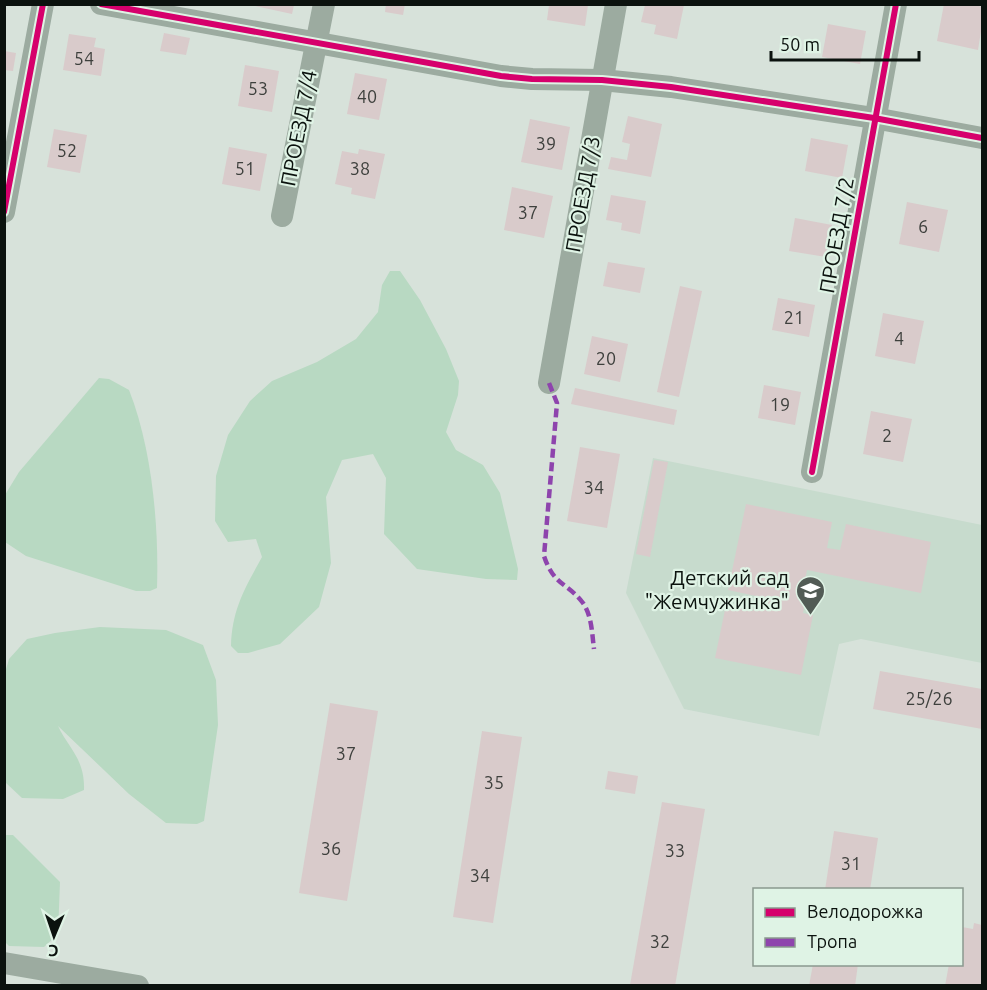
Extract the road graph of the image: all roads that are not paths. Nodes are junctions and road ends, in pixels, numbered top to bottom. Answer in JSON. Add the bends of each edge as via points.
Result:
{"nodes":[{"id":1,"x":43,"y":4,"type":"edge"},
{"id":2,"x":101,"y":4,"type":"edge"},
{"id":3,"x":324,"y":4,"type":"edge"},
{"id":4,"x":616,"y":4,"type":"edge"},
{"id":5,"x":896,"y":4,"type":"edge"},
{"id":6,"x":315,"y":43,"type":"junction"},
{"id":7,"x":603,"y":80,"type":"junction"},
{"id":8,"x":874,"y":118,"type":"junction"},
{"id":9,"x":982,"y":138,"type":"edge"},
{"id":10,"x":4,"y":212,"type":"edge"},
{"id":11,"x":282,"y":216,"type":"dead end"},
{"id":12,"x":549,"y":383,"type":"dead end"},
{"id":13,"x":812,"y":472,"type":"dead end"},
{"id":14,"x":4,"y":963,"type":"edge"},
{"id":15,"x":138,"y":986,"type":"edge"}],
"edges":[{"from":1,"to":10,"type":"street"},
{"from":2,"to":6,"type":"street"},
{"from":3,"to":6,"type":"street","name":"ПРОЕЗД 7/4"},
{"from":4,"to":7,"type":"street","name":"ПРОЕЗД 7/3"},
{"from":5,"to":8,"type":"street","name":"ПРОЕЗД 7/2"},
{"from":6,"to":7,"type":"street","via":[[501,76]]},
{"from":6,"to":11,"type":"street","name":"ПРОЕЗД 7/4"},
{"from":7,"to":8,"type":"street"},
{"from":7,"to":12,"type":"street","name":"ПРОЕЗД 7/3"},
{"from":8,"to":9,"type":"street"},
{"from":8,"to":13,"type":"street","name":"ПРОЕЗД 7/2"},
{"from":14,"to":15,"type":"street"}]}
